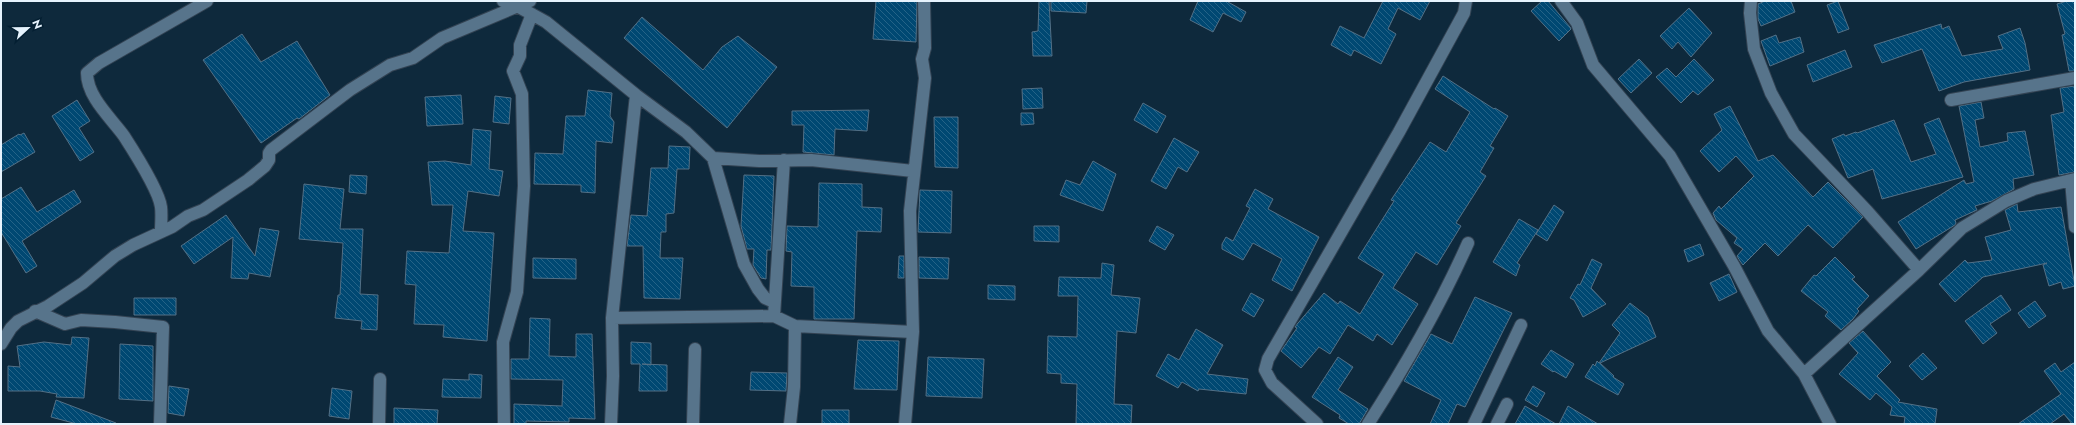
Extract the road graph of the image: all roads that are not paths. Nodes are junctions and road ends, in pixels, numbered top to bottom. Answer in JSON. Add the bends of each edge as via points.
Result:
{"nodes":[{"id":1,"x":207,"y":1,"type":"edge"},
{"id":2,"x":503,"y":1,"type":"edge"},
{"id":3,"x":530,"y":1,"type":"edge"},
{"id":4,"x":924,"y":1,"type":"edge"},
{"id":5,"x":1466,"y":1,"type":"edge"},
{"id":6,"x":1561,"y":1,"type":"edge"},
{"id":7,"x":1751,"y":1,"type":"edge"},
{"id":8,"x":517,"y":6,"type":"junction"},
{"id":9,"x":532,"y":14,"type":"junction"},
{"id":10,"x":2075,"y":78,"type":"edge"},
{"id":11,"x":636,"y":95,"type":"junction"},
{"id":12,"x":1951,"y":100,"type":"dead end"},
{"id":13,"x":713,"y":158,"type":"junction"},
{"id":14,"x":784,"y":160,"type":"junction"},
{"id":15,"x":913,"y":171,"type":"junction"},
{"id":16,"x":2073,"y":179,"type":"edge"},
{"id":17,"x":2075,"y":227,"type":"edge"},
{"id":18,"x":161,"y":232,"type":"junction"},
{"id":19,"x":1468,"y":243,"type":"dead end"},
{"id":20,"x":1919,"y":270,"type":"junction"},
{"id":21,"x":774,"y":302,"type":"junction"},
{"id":22,"x":36,"y":311,"type":"junction"},
{"id":23,"x":774,"y":316,"type":"junction"},
{"id":24,"x":612,"y":318,"type":"junction"},
{"id":25,"x":1521,"y":325,"type":"dead end"},
{"id":26,"x":795,"y":326,"type":"junction"},
{"id":27,"x":912,"y":332,"type":"junction"},
{"id":28,"x":1,"y":344,"type":"edge"},
{"id":29,"x":695,"y":349,"type":"dead end"},
{"id":30,"x":1804,"y":374,"type":"junction"},
{"id":31,"x":380,"y":379,"type":"dead end"},
{"id":32,"x":1507,"y":404,"type":"dead end"},
{"id":33,"x":160,"y":424,"type":"edge"},
{"id":34,"x":379,"y":424,"type":"edge"},
{"id":35,"x":504,"y":424,"type":"edge"},
{"id":36,"x":611,"y":424,"type":"edge"},
{"id":37,"x":693,"y":424,"type":"edge"},
{"id":38,"x":790,"y":424,"type":"edge"},
{"id":39,"x":905,"y":424,"type":"edge"},
{"id":40,"x":1318,"y":424,"type":"edge"},
{"id":41,"x":1368,"y":424,"type":"edge"},
{"id":42,"x":1474,"y":424,"type":"edge"},
{"id":43,"x":1497,"y":424,"type":"edge"},
{"id":44,"x":1830,"y":424,"type":"edge"}],
"edges":[{"from":1,"to":18,"type":"street","via":[[99,63],[87,73],[89,85],[96,98],[124,137],[156,192],[161,206]]},
{"from":2,"to":8,"type":"street"},
{"from":3,"to":8,"type":"street"},
{"from":4,"to":15,"type":"street","via":[[925,48],[922,59],[925,78]]},
{"from":5,"to":40,"type":"street","via":[[1464,13],[1399,132],[1268,359],[1265,370],[1272,383]]},
{"from":6,"to":30,"type":"street","via":[[1577,23],[1593,66],[1670,156],[1734,266],[1768,331]]},
{"from":7,"to":20,"type":"street","via":[[1754,49],[1771,93],[1794,134]]},
{"from":8,"to":9,"type":"street"},
{"from":8,"to":18,"type":"street","via":[[442,38],[420,54],[372,75],[272,150],[265,166],[248,180],[203,210]]},
{"from":9,"to":11,"type":"street","via":[[576,45]]},
{"from":9,"to":35,"type":"street","via":[[513,71],[522,94],[524,186],[517,292],[503,342]]},
{"from":10,"to":12,"type":"street"},
{"from":11,"to":13,"type":"street","via":[[686,132]]},
{"from":11,"to":24,"type":"street"},
{"from":13,"to":14,"type":"street"},
{"from":13,"to":21,"type":"street","via":[[744,264],[765,298]]},
{"from":14,"to":15,"type":"street","via":[[811,160]]},
{"from":14,"to":21,"type":"street"},
{"from":15,"to":27,"type":"street","via":[[910,211]]},
{"from":16,"to":17,"type":"street"},
{"from":16,"to":20,"type":"street","via":[[2034,189],[1987,213],[1962,228]]},
{"from":18,"to":22,"type":"street","via":[[115,256],[83,283]]},
{"from":19,"to":41,"type":"street","via":[[1446,294],[1410,359]]},
{"from":20,"to":30,"type":"street"},
{"from":21,"to":23,"type":"street"},
{"from":22,"to":28,"type":"street","via":[[18,321]]},
{"from":22,"to":33,"type":"street","via":[[65,324],[81,320],[163,327]]},
{"from":23,"to":24,"type":"street"},
{"from":23,"to":26,"type":"street"},
{"from":24,"to":36,"type":"street","via":[[614,376]]},
{"from":25,"to":42,"type":"street"},
{"from":26,"to":27,"type":"street"},
{"from":26,"to":38,"type":"street","via":[[794,387]]},
{"from":27,"to":39,"type":"street"},
{"from":29,"to":37,"type":"street"},
{"from":30,"to":44,"type":"street"},
{"from":31,"to":34,"type":"street"},
{"from":32,"to":43,"type":"street"}]}
